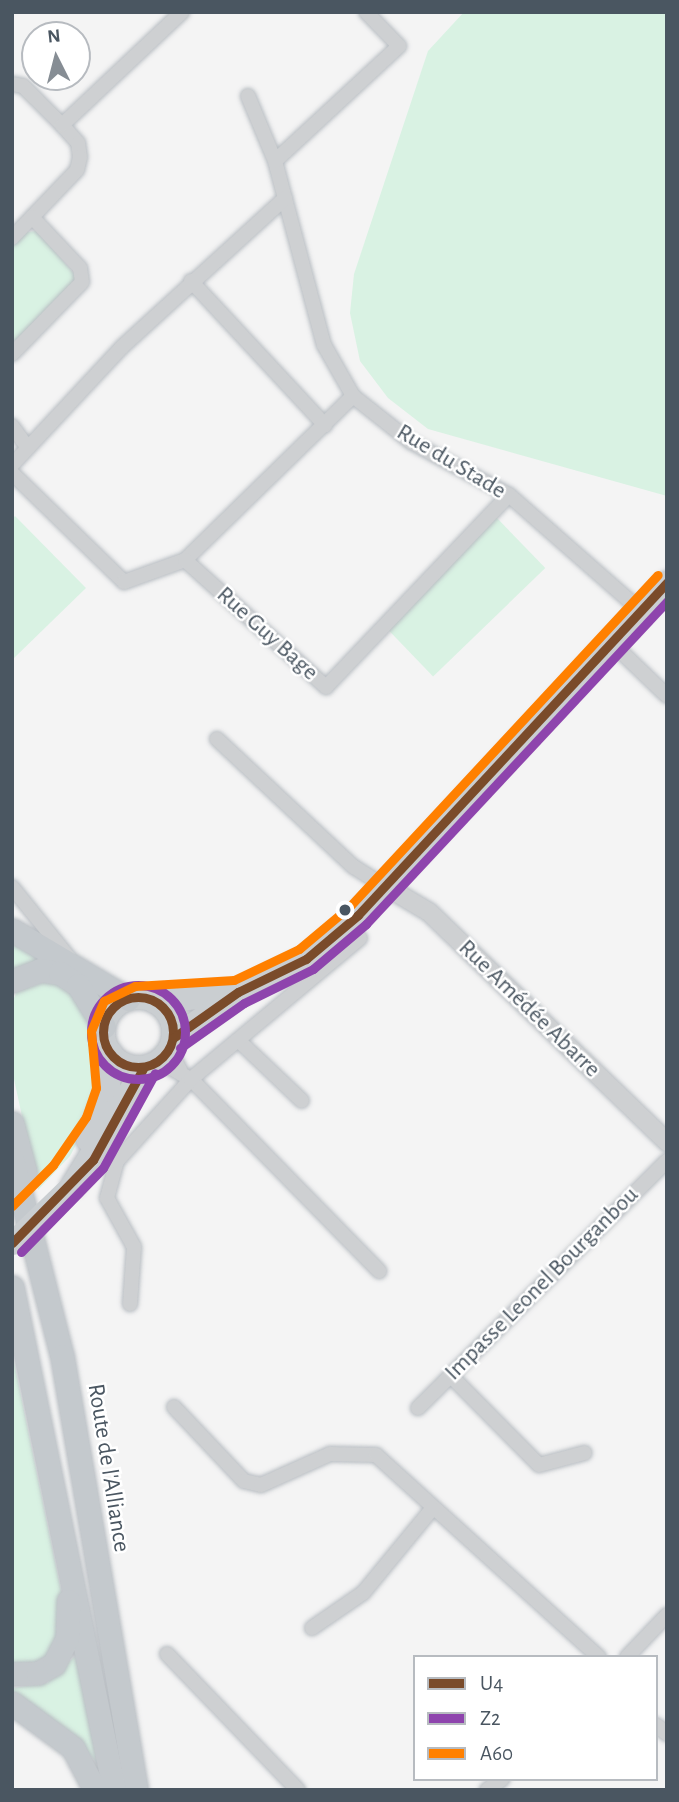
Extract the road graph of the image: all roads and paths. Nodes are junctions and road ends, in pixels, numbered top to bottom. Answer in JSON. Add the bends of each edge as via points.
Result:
{"nodes":[{"id":1,"x":366,"y":12,"type":"edge"},
{"id":2,"x":175,"y":15,"type":"edge"},
{"id":3,"x":12,"y":84,"type":"edge"},
{"id":4,"x":248,"y":96,"type":"dead end"},
{"id":5,"x":62,"y":125,"type":"junction"},
{"id":6,"x":275,"y":161,"type":"junction"},
{"id":7,"x":285,"y":198,"type":"junction"},
{"id":8,"x":32,"y":217,"type":"junction"},
{"id":9,"x":12,"y":238,"type":"edge"},
{"id":10,"x":191,"y":281,"type":"junction"},
{"id":11,"x":12,"y":354,"type":"edge"},
{"id":12,"x":353,"y":396,"type":"junction"},
{"id":13,"x":325,"y":425,"type":"junction"},
{"id":14,"x":12,"y":426,"type":"edge"},
{"id":15,"x":28,"y":448,"type":"junction"},
{"id":16,"x":12,"y":465,"type":"edge"},
{"id":17,"x":12,"y":473,"type":"edge"},
{"id":18,"x":509,"y":495,"type":"junction"},
{"id":19,"x":185,"y":560,"type":"junction"},
{"id":20,"x":667,"y":583,"type":"edge"},
{"id":21,"x":641,"y":611,"type":"junction"},
{"id":22,"x":612,"y":643,"type":"junction"},
{"id":23,"x":667,"y":696,"type":"edge"},
{"id":24,"x":217,"y":739,"type":"dead end"},
{"id":25,"x":385,"y":886,"type":"junction"},
{"id":26,"x":12,"y":887,"type":"edge"},
{"id":27,"x":12,"y":930,"type":"edge"},
{"id":28,"x":360,"y":938,"type":"dead end"},
{"id":29,"x":72,"y":961,"type":"junction"},
{"id":30,"x":12,"y":981,"type":"edge"},
{"id":31,"x":238,"y":992,"type":"junction"},
{"id":32,"x":128,"y":999,"type":"junction"},
{"id":33,"x":155,"y":1002,"type":"junction"},
{"id":34,"x":104,"y":1027,"type":"junction"},
{"id":35,"x":239,"y":1040,"type":"junction"},
{"id":36,"x":110,"y":1052,"type":"junction"},
{"id":37,"x":161,"y":1054,"type":"junction"},
{"id":38,"x":185,"y":1075,"type":"junction"},
{"id":39,"x":302,"y":1101,"type":"dead end"},
{"id":40,"x":12,"y":1123,"type":"edge"},
{"id":41,"x":667,"y":1142,"type":"edge"},
{"id":42,"x":12,"y":1159,"type":"edge"},
{"id":43,"x":667,"y":1161,"type":"edge"},
{"id":44,"x":68,"y":1179,"type":"junction"},
{"id":45,"x":12,"y":1224,"type":"edge"},
{"id":46,"x":12,"y":1244,"type":"edge"},
{"id":47,"x":379,"y":1271,"type":"dead end"},
{"id":48,"x":14,"y":1296,"type":"edge"},
{"id":49,"x":130,"y":1304,"type":"dead end"},
{"id":50,"x":451,"y":1376,"type":"junction"},
{"id":51,"x":174,"y":1407,"type":"dead end"},
{"id":52,"x":418,"y":1408,"type":"dead end"},
{"id":53,"x":584,"y":1453,"type":"dead end"},
{"id":54,"x":88,"y":1501,"type":"junction"},
{"id":55,"x":432,"y":1509,"type":"junction"},
{"id":56,"x":61,"y":1518,"type":"junction"},
{"id":57,"x":667,"y":1615,"type":"edge"},
{"id":58,"x":312,"y":1628,"type":"dead end"},
{"id":59,"x":167,"y":1654,"type":"dead end"},
{"id":60,"x":597,"y":1655,"type":"edge"},
{"id":61,"x":628,"y":1655,"type":"edge"},
{"id":62,"x":12,"y":1674,"type":"edge"},
{"id":63,"x":12,"y":1703,"type":"edge"},
{"id":64,"x":96,"y":1790,"type":"edge"},
{"id":65,"x":114,"y":1790,"type":"edge"},
{"id":66,"x":136,"y":1790,"type":"edge"},
{"id":67,"x":298,"y":1790,"type":"edge"}],
"edges":[{"from":1,"to":6,"type":"street","via":[[399,46]]},
{"from":2,"to":5,"type":"street"},
{"from":3,"to":5,"type":"street","via":[[23,86]]},
{"from":4,"to":6,"type":"street","name":"Rue du Stade"},
{"from":5,"to":8,"type":"street","via":[[78,142],[79,164]]},
{"from":6,"to":7,"type":"street","name":"Rue du Stade"},
{"from":7,"to":10,"type":"street"},
{"from":7,"to":12,"type":"street","name":"Rue du Stade","via":[[324,345]]},
{"from":8,"to":9,"type":"street"},
{"from":8,"to":11,"type":"street","via":[[80,268],[82,282]]},
{"from":10,"to":13,"type":"street"},
{"from":10,"to":15,"type":"street"},
{"from":12,"to":13,"type":"street"},
{"from":12,"to":18,"type":"street","name":"Rue du Stade","via":[[411,442]]},
{"from":13,"to":19,"type":"street"},
{"from":14,"to":15,"type":"street"},
{"from":15,"to":16,"type":"street"},
{"from":17,"to":19,"type":"street","via":[[124,582]]},
{"from":18,"to":19,"type":"street","name":"Rue Guy Bage","via":[[326,687]]},
{"from":18,"to":21,"type":"street","name":"Rue du Stade"},
{"from":20,"to":21,"type":"main road"},
{"from":21,"to":22,"type":"main road"},
{"from":22,"to":23,"type":"street"},
{"from":22,"to":25,"type":"main road"},
{"from":24,"to":25,"type":"street","via":[[354,867]]},
{"from":25,"to":31,"type":"main road","via":[[306,959]]},
{"from":25,"to":41,"type":"street","name":"Rue Amédée Abarre","via":[[429,912]]},
{"from":26,"to":29,"type":"street"},
{"from":27,"to":29,"type":"highway"},
{"from":28,"to":35,"type":"street"},
{"from":29,"to":32,"type":"highway"},
{"from":30,"to":34,"type":"highway","via":[[40,970],[61,973],[78,985]]},
{"from":31,"to":33,"type":"main road"},
{"from":31,"to":37,"type":"main road"},
{"from":32,"to":33,"type":"main road"},
{"from":32,"to":34,"type":"main road","via":[[112,1010]]},
{"from":33,"to":37,"type":"main road","via":[[170,1017]]},
{"from":34,"to":36,"type":"main road"},
{"from":35,"to":38,"type":"street"},
{"from":35,"to":39,"type":"street"},
{"from":36,"to":37,"type":"main road"},
{"from":36,"to":44,"type":"main road","via":[[103,1107]]},
{"from":37,"to":38,"type":"street"},
{"from":37,"to":44,"type":"main road"},
{"from":38,"to":47,"type":"street"},
{"from":38,"to":49,"type":"street","via":[[122,1154],[108,1183],[108,1204],[134,1247]]},
{"from":40,"to":54,"type":"highway","via":[[74,1375]]},
{"from":42,"to":54,"type":"highway","name":"Route de l'Alliance","via":[[62,1356]]},
{"from":43,"to":50,"type":"street","name":"Impasse Leonel Bourganbou"},
{"from":44,"to":45,"type":"main road"},
{"from":44,"to":46,"type":"main road","bridge":true},
{"from":48,"to":56,"type":"highway"},
{"from":50,"to":52,"type":"street","name":"Impasse Leonel Bourganbou"},
{"from":50,"to":53,"type":"street","via":[[539,1465]]},
{"from":51,"to":55,"type":"street","via":[[244,1481],[261,1485],[330,1454],[356,1451],[376,1455]]},
{"from":54,"to":66,"type":"highway","name":"Route de l'Alliance"},
{"from":55,"to":58,"type":"street","via":[[363,1593]]},
{"from":55,"to":60,"type":"street"},
{"from":56,"to":62,"type":"highway","via":[[67,1639],[47,1669]]},
{"from":56,"to":65,"type":"highway"},
{"from":57,"to":61,"type":"street"},
{"from":59,"to":67,"type":"street"},
{"from":63,"to":64,"type":"highway","via":[[73,1748]]}]}
